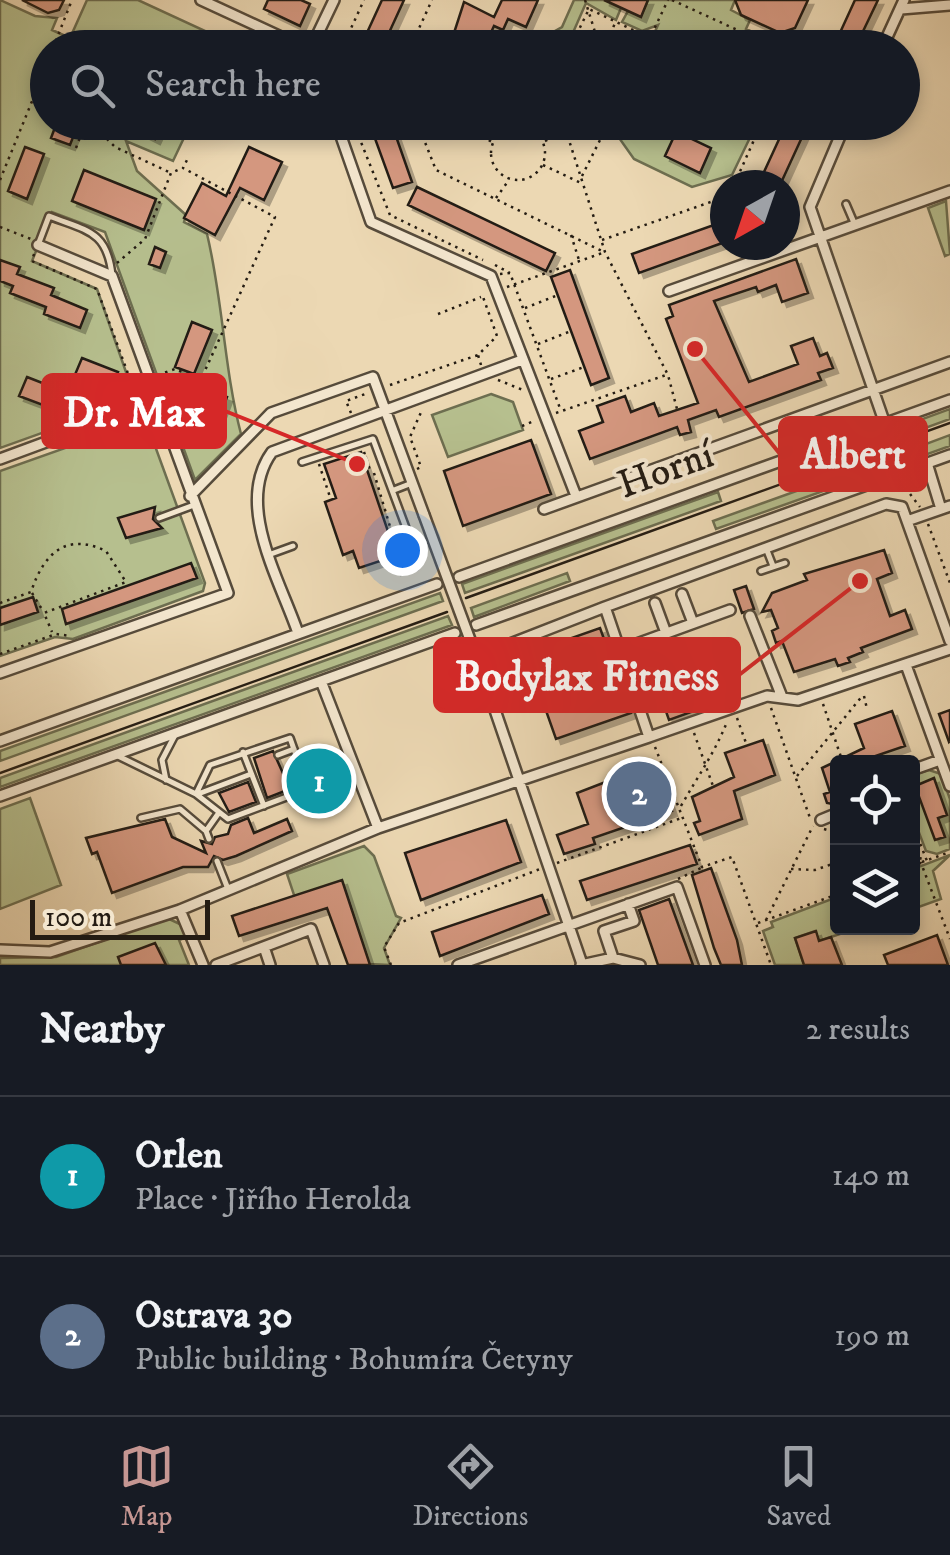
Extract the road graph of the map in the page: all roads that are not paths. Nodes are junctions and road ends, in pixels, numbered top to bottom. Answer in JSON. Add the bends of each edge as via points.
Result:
{"nodes":[{"id":1,"x":201,"y":0,"type":"edge"},
{"id":2,"x":334,"y":0,"type":"edge"},
{"id":3,"x":902,"y":4,"type":"edge"},
{"id":4,"x":950,"y":5,"type":"edge"},
{"id":5,"x":268,"y":30,"type":"edge"},
{"id":6,"x":318,"y":30,"type":"edge"},
{"id":7,"x":890,"y":30,"type":"edge"},
{"id":8,"x":342,"y":140,"type":"edge"},
{"id":9,"x":838,"y":140,"type":"edge"},
{"id":10,"x":950,"y":191,"type":"edge"},
{"id":11,"x":846,"y":204,"type":"dead end"},
{"id":12,"x":855,"y":225,"type":"junction"},
{"id":13,"x":818,"y":239,"type":"junction"},
{"id":14,"x":38,"y":245,"type":"joint"},
{"id":15,"x":112,"y":271,"type":"junction"},
{"id":16,"x":669,"y":291,"type":"dead end"},
{"id":17,"x":522,"y":360,"type":"junction"},
{"id":18,"x":950,"y":362,"type":"edge"},
{"id":19,"x":872,"y":390,"type":"junction"},
{"id":20,"x":950,"y":400,"type":"edge"},
{"id":21,"x":157,"y":401,"type":"junction"},
{"id":22,"x":384,"y":410,"type":"junction"},
{"id":23,"x":885,"y":424,"type":"junction"},
{"id":24,"x":950,"y":455,"type":"edge"},
{"id":25,"x":0,"y":459,"type":"edge"},
{"id":26,"x":302,"y":462,"type":"dead end"},
{"id":27,"x":928,"y":463,"type":"junction"},
{"id":28,"x":410,"y":478,"type":"junction"},
{"id":29,"x":394,"y":490,"type":"junction"},
{"id":30,"x":576,"y":496,"type":"junction"},
{"id":31,"x":192,"y":500,"type":"junction"},
{"id":32,"x":945,"y":508,"type":"edge"},
{"id":33,"x":544,"y":509,"type":"dead end"},
{"id":34,"x":159,"y":518,"type":"dead end"},
{"id":35,"x":907,"y":521,"type":"junction"},
{"id":36,"x":412,"y":544,"type":"dead end"},
{"id":37,"x":293,"y":546,"type":"dead end"},
{"id":38,"x":766,"y":548,"type":"junction"},
{"id":39,"x":271,"y":554,"type":"junction"},
{"id":40,"x":785,"y":564,"type":"dead end"},
{"id":41,"x":773,"y":566,"type":"junction"},
{"id":42,"x":761,"y":572,"type":"dead end"},
{"id":43,"x":459,"y":577,"type":"dead end"},
{"id":44,"x":437,"y":584,"type":"dead end"},
{"id":45,"x":682,"y":594,"type":"dead end"},
{"id":46,"x":656,"y":603,"type":"dead end"},
{"id":47,"x":605,"y":608,"type":"junction"},
{"id":48,"x":730,"y":610,"type":"dead end"},
{"id":49,"x":750,"y":616,"type":"dead end"},
{"id":50,"x":692,"y":623,"type":"junction"},
{"id":51,"x":476,"y":625,"type":"dead end"},
{"id":52,"x":455,"y":632,"type":"dead end"},
{"id":53,"x":666,"y":633,"type":"junction"},
{"id":54,"x":298,"y":634,"type":"junction"},
{"id":55,"x":950,"y":645,"type":"edge"},
{"id":56,"x":505,"y":646,"type":"dead end"},
{"id":57,"x":620,"y":650,"type":"junction"},
{"id":58,"x":906,"y":665,"type":"junction"},
{"id":59,"x":0,"y":673,"type":"edge"},
{"id":60,"x":321,"y":682,"type":"junction"},
{"id":61,"x":782,"y":697,"type":"junction"},
{"id":62,"x":176,"y":733,"type":"junction"},
{"id":63,"x":649,"y":737,"type":"junction"},
{"id":64,"x":0,"y":740,"type":"edge"},
{"id":65,"x":294,"y":748,"type":"junction"},
{"id":66,"x":243,"y":752,"type":"junction"},
{"id":67,"x":115,"y":755,"type":"junction"},
{"id":68,"x":278,"y":755,"type":"dead end"},
{"id":69,"x":940,"y":760,"type":"junction"},
{"id":70,"x":920,"y":767,"type":"edge"},
{"id":71,"x":251,"y":774,"type":"junction"},
{"id":72,"x":518,"y":780,"type":"junction"},
{"id":73,"x":166,"y":783,"type":"junction"},
{"id":74,"x":950,"y":786,"type":"edge"},
{"id":75,"x":196,"y":794,"type":"junction"},
{"id":76,"x":0,"y":796,"type":"edge"},
{"id":77,"x":264,"y":806,"type":"junction"},
{"id":78,"x":218,"y":814,"type":"junction"},
{"id":79,"x":830,"y":816,"type":"edge"},
{"id":80,"x":140,"y":818,"type":"dead end"},
{"id":81,"x":821,"y":820,"type":"dead end"},
{"id":82,"x":378,"y":828,"type":"junction"},
{"id":83,"x":206,"y":831,"type":"junction"},
{"id":84,"x":209,"y":839,"type":"dead end"},
{"id":85,"x":217,"y":861,"type":"dead end"},
{"id":86,"x":228,"y":889,"type":"junction"},
{"id":87,"x":628,"y":904,"type":"junction"},
{"id":88,"x":180,"y":910,"type":"junction"},
{"id":89,"x":568,"y":924,"type":"junction"},
{"id":90,"x":264,"y":947,"type":"junction"},
{"id":91,"x":0,"y":950,"type":"edge"},
{"id":92,"x":614,"y":958,"type":"junction"},
{"id":93,"x":203,"y":965,"type":"edge"},
{"id":94,"x":216,"y":965,"type":"edge"},
{"id":95,"x":270,"y":965,"type":"edge"},
{"id":96,"x":324,"y":965,"type":"edge"},
{"id":97,"x":458,"y":965,"type":"edge"},
{"id":98,"x":581,"y":965,"type":"edge"},
{"id":99,"x":640,"y":965,"type":"edge"},
{"id":100,"x":705,"y":965,"type":"edge"}],
"edges":[{"from":1,"to":5,"type":"street"},
{"from":2,"to":6,"type":"street"},
{"from":3,"to":4,"type":"street"},
{"from":3,"to":7,"type":"street"},
{"from":8,"to":17,"type":"street","via":[[371,222],[491,276]]},
{"from":9,"to":13,"type":"street","via":[[811,197]]},
{"from":10,"to":12,"type":"street"},
{"from":11,"to":12,"type":"lane"},
{"from":12,"to":13,"type":"street"},
{"from":13,"to":16,"type":"street"},
{"from":13,"to":19,"type":"street"},
{"from":14,"to":15,"type":"street"},
{"from":14,"to":15,"type":"lane","via":[[49,216],[97,235]]},
{"from":15,"to":21,"type":"street"},
{"from":17,"to":22,"type":"street"},
{"from":17,"to":30,"type":"street"},
{"from":18,"to":19,"type":"street"},
{"from":19,"to":23,"type":"street"},
{"from":19,"to":30,"type":"street"},
{"from":20,"to":23,"type":"street","name":"Horní"},
{"from":21,"to":25,"type":"street"},
{"from":21,"to":31,"type":"street"},
{"from":22,"to":28,"type":"street"},
{"from":22,"to":31,"type":"street","via":[[373,376],[270,412]]},
{"from":22,"to":39,"type":"street","via":[[272,452],[255,488]]},
{"from":23,"to":43,"type":"street","name":"Horní"},
{"from":24,"to":27,"type":"street","name":"Horní"},
{"from":26,"to":29,"type":"lane","via":[[373,439]]},
{"from":27,"to":32,"type":"street"},
{"from":27,"to":51,"type":"street","name":"Horní"},
{"from":28,"to":29,"type":"lane"},
{"from":28,"to":72,"type":"street","bridge":true},
{"from":29,"to":36,"type":"lane"},
{"from":30,"to":33,"type":"street"},
{"from":31,"to":34,"type":"lane"},
{"from":31,"to":59,"type":"street","via":[[228,594]]},
{"from":32,"to":35,"type":"street"},
{"from":35,"to":38,"type":"street","via":[[902,507],[886,504]]},
{"from":35,"to":55,"type":"street"},
{"from":37,"to":39,"type":"lane"},
{"from":38,"to":41,"type":"lane"},
{"from":38,"to":47,"type":"street"},
{"from":39,"to":54,"type":"street"},
{"from":40,"to":41,"type":"lane"},
{"from":41,"to":42,"type":"lane"},
{"from":44,"to":54,"type":"street"},
{"from":45,"to":50,"type":"street"},
{"from":46,"to":53,"type":"street"},
{"from":47,"to":56,"type":"street"},
{"from":47,"to":57,"type":"street"},
{"from":48,"to":50,"type":"street"},
{"from":49,"to":61,"type":"street"},
{"from":50,"to":53,"type":"street"},
{"from":52,"to":60,"type":"street"},
{"from":53,"to":57,"type":"street"},
{"from":54,"to":64,"type":"street"},
{"from":55,"to":58,"type":"street"},
{"from":57,"to":63,"type":"street"},
{"from":58,"to":61,"type":"street","via":[[798,700]]},
{"from":58,"to":69,"type":"street"},
{"from":60,"to":62,"type":"street"},
{"from":60,"to":82,"type":"street"},
{"from":61,"to":63,"type":"street","via":[[767,696]]},
{"from":62,"to":67,"type":"street"},
{"from":62,"to":73,"type":"lane","via":[[162,760]]},
{"from":63,"to":72,"type":"street"},
{"from":65,"to":66,"type":"lane","via":[[290,738]]},
{"from":65,"to":68,"type":"lane"},
{"from":65,"to":77,"type":"lane","via":[[308,789]]},
{"from":66,"to":71,"type":"lane"},
{"from":66,"to":75,"type":"lane","via":[[210,765]]},
{"from":67,"to":73,"type":"lane"},
{"from":67,"to":76,"type":"street"},
{"from":69,"to":70,"type":"street"},
{"from":69,"to":74,"type":"street"},
{"from":71,"to":75,"type":"lane"},
{"from":71,"to":77,"type":"lane"},
{"from":72,"to":82,"type":"street"},
{"from":72,"to":89,"type":"street"},
{"from":73,"to":75,"type":"lane"},
{"from":75,"to":78,"type":"lane"},
{"from":77,"to":78,"type":"lane","via":[[228,819]]},
{"from":78,"to":83,"type":"lane"},
{"from":79,"to":81,"type":"street"},
{"from":80,"to":83,"type":"lane","via":[[180,809]]},
{"from":82,"to":86,"type":"street"},
{"from":83,"to":84,"type":"lane"},
{"from":85,"to":86,"type":"lane"},
{"from":86,"to":88,"type":"street"},
{"from":87,"to":89,"type":"street"},
{"from":87,"to":92,"type":"street","via":[[634,921],[604,932]]},
{"from":87,"to":100,"type":"street","via":[[677,887]]},
{"from":88,"to":91,"type":"street","via":[[50,952]]},
{"from":88,"to":93,"type":"street"},
{"from":89,"to":97,"type":"street"},
{"from":89,"to":98,"type":"street"},
{"from":90,"to":94,"type":"street"},
{"from":90,"to":95,"type":"street"},
{"from":90,"to":96,"type":"street","via":[[312,929]]},
{"from":92,"to":98,"type":"street"},
{"from":92,"to":99,"type":"street"}]}
